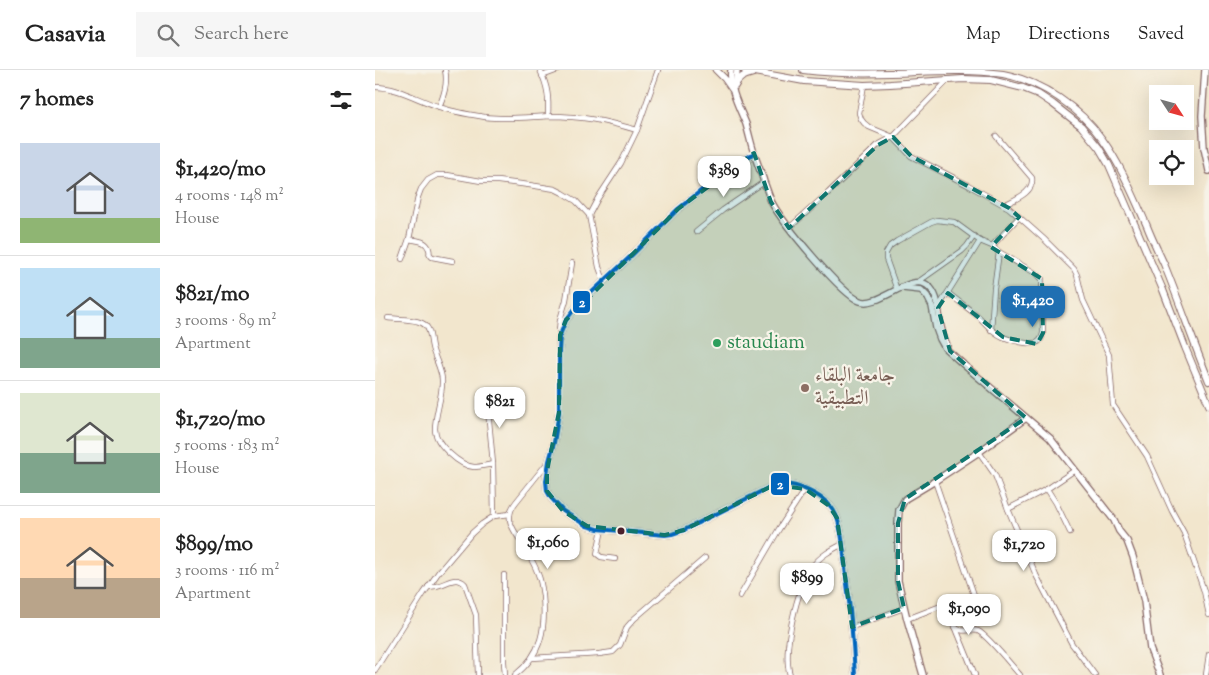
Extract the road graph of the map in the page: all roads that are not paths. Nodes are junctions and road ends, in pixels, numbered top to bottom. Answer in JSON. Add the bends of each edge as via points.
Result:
{"nodes":[{"id":1,"x":445,"y":70,"type":"edge"},
{"id":2,"x":539,"y":70,"type":"edge"},
{"id":3,"x":559,"y":70,"type":"edge"},
{"id":4,"x":658,"y":70,"type":"edge"},
{"id":5,"x":716,"y":70,"type":"edge"},
{"id":6,"x":731,"y":70,"type":"edge"},
{"id":7,"x":737,"y":70,"type":"edge"},
{"id":8,"x":744,"y":70,"type":"edge"},
{"id":9,"x":803,"y":70,"type":"edge"},
{"id":10,"x":1205,"y":70,"type":"edge"},
{"id":11,"x":756,"y":72,"type":"junction"},
{"id":12,"x":542,"y":76,"type":"junction"},
{"id":13,"x":949,"y":80,"type":"junction"},
{"id":14,"x":863,"y":85,"type":"junction"},
{"id":15,"x":375,"y":87,"type":"edge"},
{"id":16,"x":734,"y":88,"type":"junction"},
{"id":17,"x":439,"y":107,"type":"junction"},
{"id":18,"x":548,"y":116,"type":"junction"},
{"id":19,"x":637,"y":130,"type":"junction"},
{"id":20,"x":996,"y":136,"type":"dead end"},
{"id":21,"x":893,"y":137,"type":"junction"},
{"id":22,"x":754,"y":153,"type":"junction"},
{"id":23,"x":1209,"y":171,"type":"edge"},
{"id":24,"x":764,"y":182,"type":"junction"},
{"id":25,"x":1005,"y":205,"type":"junction"},
{"id":26,"x":589,"y":214,"type":"junction"},
{"id":27,"x":1019,"y":217,"type":"junction"},
{"id":28,"x":789,"y":228,"type":"junction"},
{"id":29,"x":696,"y":232,"type":"dead end"},
{"id":30,"x":974,"y":236,"type":"junction"},
{"id":31,"x":409,"y":239,"type":"junction"},
{"id":32,"x":979,"y":241,"type":"junction"},
{"id":33,"x":992,"y":246,"type":"junction"},
{"id":34,"x":999,"y":252,"type":"junction"},
{"id":35,"x":402,"y":259,"type":"dead end"},
{"id":36,"x":453,"y":261,"type":"dead end"},
{"id":37,"x":572,"y":263,"type":"dead end"},
{"id":38,"x":604,"y":281,"type":"junction"},
{"id":39,"x":918,"y":282,"type":"junction"},
{"id":40,"x":1172,"y":285,"type":"junction"},
{"id":41,"x":900,"y":289,"type":"junction"},
{"id":42,"x":1163,"y":290,"type":"junction"},
{"id":43,"x":948,"y":293,"type":"junction"},
{"id":44,"x":938,"y":308,"type":"junction"},
{"id":45,"x":388,"y":318,"type":"dead end"},
{"id":46,"x":991,"y":330,"type":"junction"},
{"id":47,"x":560,"y":335,"type":"junction"},
{"id":48,"x":950,"y":351,"type":"junction"},
{"id":49,"x":1209,"y":380,"type":"edge"},
{"id":50,"x":504,"y":393,"type":"dead end"},
{"id":51,"x":1209,"y":404,"type":"edge"},
{"id":52,"x":1026,"y":418,"type":"junction"},
{"id":53,"x":979,"y":452,"type":"junction"},
{"id":54,"x":549,"y":461,"type":"junction"},
{"id":55,"x":493,"y":464,"type":"junction"},
{"id":56,"x":1075,"y":470,"type":"junction"},
{"id":57,"x":935,"y":481,"type":"junction"},
{"id":58,"x":805,"y":489,"type":"junction"},
{"id":59,"x":1047,"y":489,"type":"junction"},
{"id":60,"x":1008,"y":509,"type":"junction"},
{"id":61,"x":511,"y":514,"type":"junction"},
{"id":62,"x":494,"y":516,"type":"junction"},
{"id":63,"x":602,"y":529,"type":"junction"},
{"id":64,"x":1070,"y":532,"type":"dead end"},
{"id":65,"x":843,"y":544,"type":"junction"},
{"id":66,"x":705,"y":558,"type":"dead end"},
{"id":67,"x":615,"y":559,"type":"dead end"},
{"id":68,"x":504,"y":575,"type":"dead end"},
{"id":69,"x":428,"y":587,"type":"junction"},
{"id":70,"x":740,"y":596,"type":"dead end"},
{"id":71,"x":946,"y":604,"type":"junction"},
{"id":72,"x":904,"y":608,"type":"junction"},
{"id":73,"x":1209,"y":615,"type":"edge"},
{"id":74,"x":907,"y":618,"type":"junction"},
{"id":75,"x":853,"y":627,"type":"junction"},
{"id":76,"x":955,"y":627,"type":"junction"},
{"id":77,"x":1209,"y":654,"type":"edge"},
{"id":78,"x":532,"y":658,"type":"junction"},
{"id":79,"x":375,"y":670,"type":"edge"},
{"id":80,"x":478,"y":675,"type":"edge"},
{"id":81,"x":505,"y":675,"type":"edge"},
{"id":82,"x":515,"y":675,"type":"edge"},
{"id":83,"x":790,"y":675,"type":"edge"},
{"id":84,"x":855,"y":675,"type":"edge"},
{"id":85,"x":923,"y":675,"type":"edge"},
{"id":86,"x":975,"y":675,"type":"edge"},
{"id":87,"x":1020,"y":675,"type":"edge"},
{"id":88,"x":1095,"y":675,"type":"edge"},
{"id":89,"x":1160,"y":675,"type":"edge"},
{"id":90,"x":1206,"y":675,"type":"edge"}],
"edges":[{"from":1,"to":17,"type":"street","via":[[446,83]]},
{"from":2,"to":12,"type":"street"},
{"from":3,"to":12,"type":"street"},
{"from":4,"to":19,"type":"street"},
{"from":5,"to":16,"type":"main road"},
{"from":6,"to":16,"type":"street"},
{"from":7,"to":16,"type":"street"},
{"from":8,"to":11,"type":"main road"},
{"from":9,"to":40,"type":"main road","via":[[846,74],[982,71],[1021,79],[1052,94],[1089,123],[1113,154]]},
{"from":10,"to":23,"type":"street","via":[[1202,116]]},
{"from":11,"to":14,"type":"main road","via":[[804,82]]},
{"from":11,"to":16,"type":"main road","via":[[741,77]]},
{"from":12,"to":18,"type":"street","via":[[548,94]]},
{"from":13,"to":14,"type":"main road"},
{"from":13,"to":21,"type":"street"},
{"from":13,"to":42,"type":"main road","via":[[991,80],[1023,88],[1038,94],[1081,126],[1109,165]]},
{"from":14,"to":21,"type":"street","via":[[859,105],[861,119],[869,127]]},
{"from":15,"to":17,"type":"street","via":[[398,91]]},
{"from":16,"to":22,"type":"street"},
{"from":17,"to":18,"type":"street","via":[[502,119]]},
{"from":18,"to":19,"type":"street","via":[[602,120]]},
{"from":19,"to":26,"type":"street"},
{"from":20,"to":25,"type":"street","via":[[1033,183],[1031,188]]},
{"from":21,"to":25,"type":"street","via":[[911,156]]},
{"from":21,"to":28,"type":"street","via":[[878,144]]},
{"from":22,"to":24,"type":"street"},
{"from":22,"to":38,"type":"street","via":[[678,209]]},
{"from":24,"to":28,"type":"street","via":[[771,202]]},
{"from":24,"to":29,"type":"street"},
{"from":25,"to":27,"type":"street"},
{"from":26,"to":31,"type":"street","via":[[576,201],[555,189],[437,175],[421,189]]},
{"from":26,"to":38,"type":"street"},
{"from":27,"to":33,"type":"street"},
{"from":27,"to":73,"type":"street","via":[[1077,275],[1083,300],[1109,355],[1113,405],[1147,456],[1185,533]]},
{"from":28,"to":41,"type":"street","via":[[835,282],[859,301],[868,302]]},
{"from":30,"to":32,"type":"street"},
{"from":30,"to":39,"type":"street","via":[[962,251]]},
{"from":30,"to":41,"type":"street","via":[[954,222],[937,220],[890,246],[885,259]]},
{"from":31,"to":35,"type":"street"},
{"from":31,"to":36,"type":"street","via":[[425,243],[432,257]]},
{"from":32,"to":33,"type":"street"},
{"from":32,"to":43,"type":"street"},
{"from":33,"to":34,"type":"street"},
{"from":34,"to":46,"type":"street"},
{"from":34,"to":46,"type":"street","via":[[1042,279],[1043,333],[1039,342],[1034,344],[1017,342]]},
{"from":37,"to":47,"type":"street","via":[[559,321]]},
{"from":38,"to":47,"type":"street","via":[[571,312]]},
{"from":39,"to":41,"type":"street"},
{"from":39,"to":44,"type":"street","via":[[932,290]]},
{"from":40,"to":42,"type":"main road"},
{"from":40,"to":49,"type":"main road"},
{"from":41,"to":48,"type":"street","via":[[921,290],[927,296],[939,339]]},
{"from":42,"to":51,"type":"main road"},
{"from":43,"to":44,"type":"street"},
{"from":43,"to":46,"type":"street"},
{"from":44,"to":48,"type":"street","via":[[941,330]]},
{"from":45,"to":55,"type":"street","via":[[421,322],[428,330],[442,380],[435,427],[442,446],[452,456],[471,466]]},
{"from":47,"to":54,"type":"street","via":[[559,412]]},
{"from":48,"to":52,"type":"street"},
{"from":50,"to":55,"type":"street","via":[[490,394],[487,400]]},
{"from":52,"to":53,"type":"street"},
{"from":52,"to":56,"type":"street","via":[[1051,438]]},
{"from":53,"to":57,"type":"street"},
{"from":53,"to":60,"type":"street","via":[[995,475]]},
{"from":54,"to":61,"type":"street","via":[[516,502]]},
{"from":54,"to":63,"type":"street","via":[[546,481],[551,498],[579,522]]},
{"from":55,"to":62,"type":"street"},
{"from":56,"to":59,"type":"street"},
{"from":56,"to":89,"type":"street","via":[[1127,541],[1144,601],[1150,648]]},
{"from":57,"to":71,"type":"street","via":[[974,596]]},
{"from":57,"to":72,"type":"street","via":[[905,499],[899,510],[898,581]]},
{"from":58,"to":63,"type":"street","via":[[788,484],[774,485],[672,534]]},
{"from":58,"to":65,"type":"street","via":[[833,510]]},
{"from":58,"to":70,"type":"street"},
{"from":59,"to":60,"type":"street"},
{"from":59,"to":64,"type":"street"},
{"from":60,"to":88,"type":"street","via":[[1036,575],[1072,644]]},
{"from":61,"to":62,"type":"street"},
{"from":61,"to":78,"type":"street","via":[[510,522],[539,574],[541,585],[542,636]]},
{"from":62,"to":69,"type":"street","via":[[463,543]]},
{"from":63,"to":67,"type":"street","via":[[597,554],[601,558]]},
{"from":65,"to":75,"type":"street"},
{"from":65,"to":83,"type":"street","via":[[819,559],[805,580],[791,623],[787,662]]},
{"from":66,"to":78,"type":"street","via":[[634,618],[613,652]]},
{"from":68,"to":81,"type":"street"},
{"from":69,"to":79,"type":"street"},
{"from":69,"to":80,"type":"street","via":[[454,580],[465,584],[476,615]]},
{"from":71,"to":74,"type":"street"},
{"from":71,"to":76,"type":"street"},
{"from":72,"to":74,"type":"street"},
{"from":72,"to":75,"type":"street"},
{"from":74,"to":85,"type":"street"},
{"from":75,"to":84,"type":"street"},
{"from":76,"to":86,"type":"street"},
{"from":76,"to":87,"type":"street","via":[[961,631],[979,632]]},
{"from":77,"to":90,"type":"street"},
{"from":78,"to":82,"type":"street"}]}
